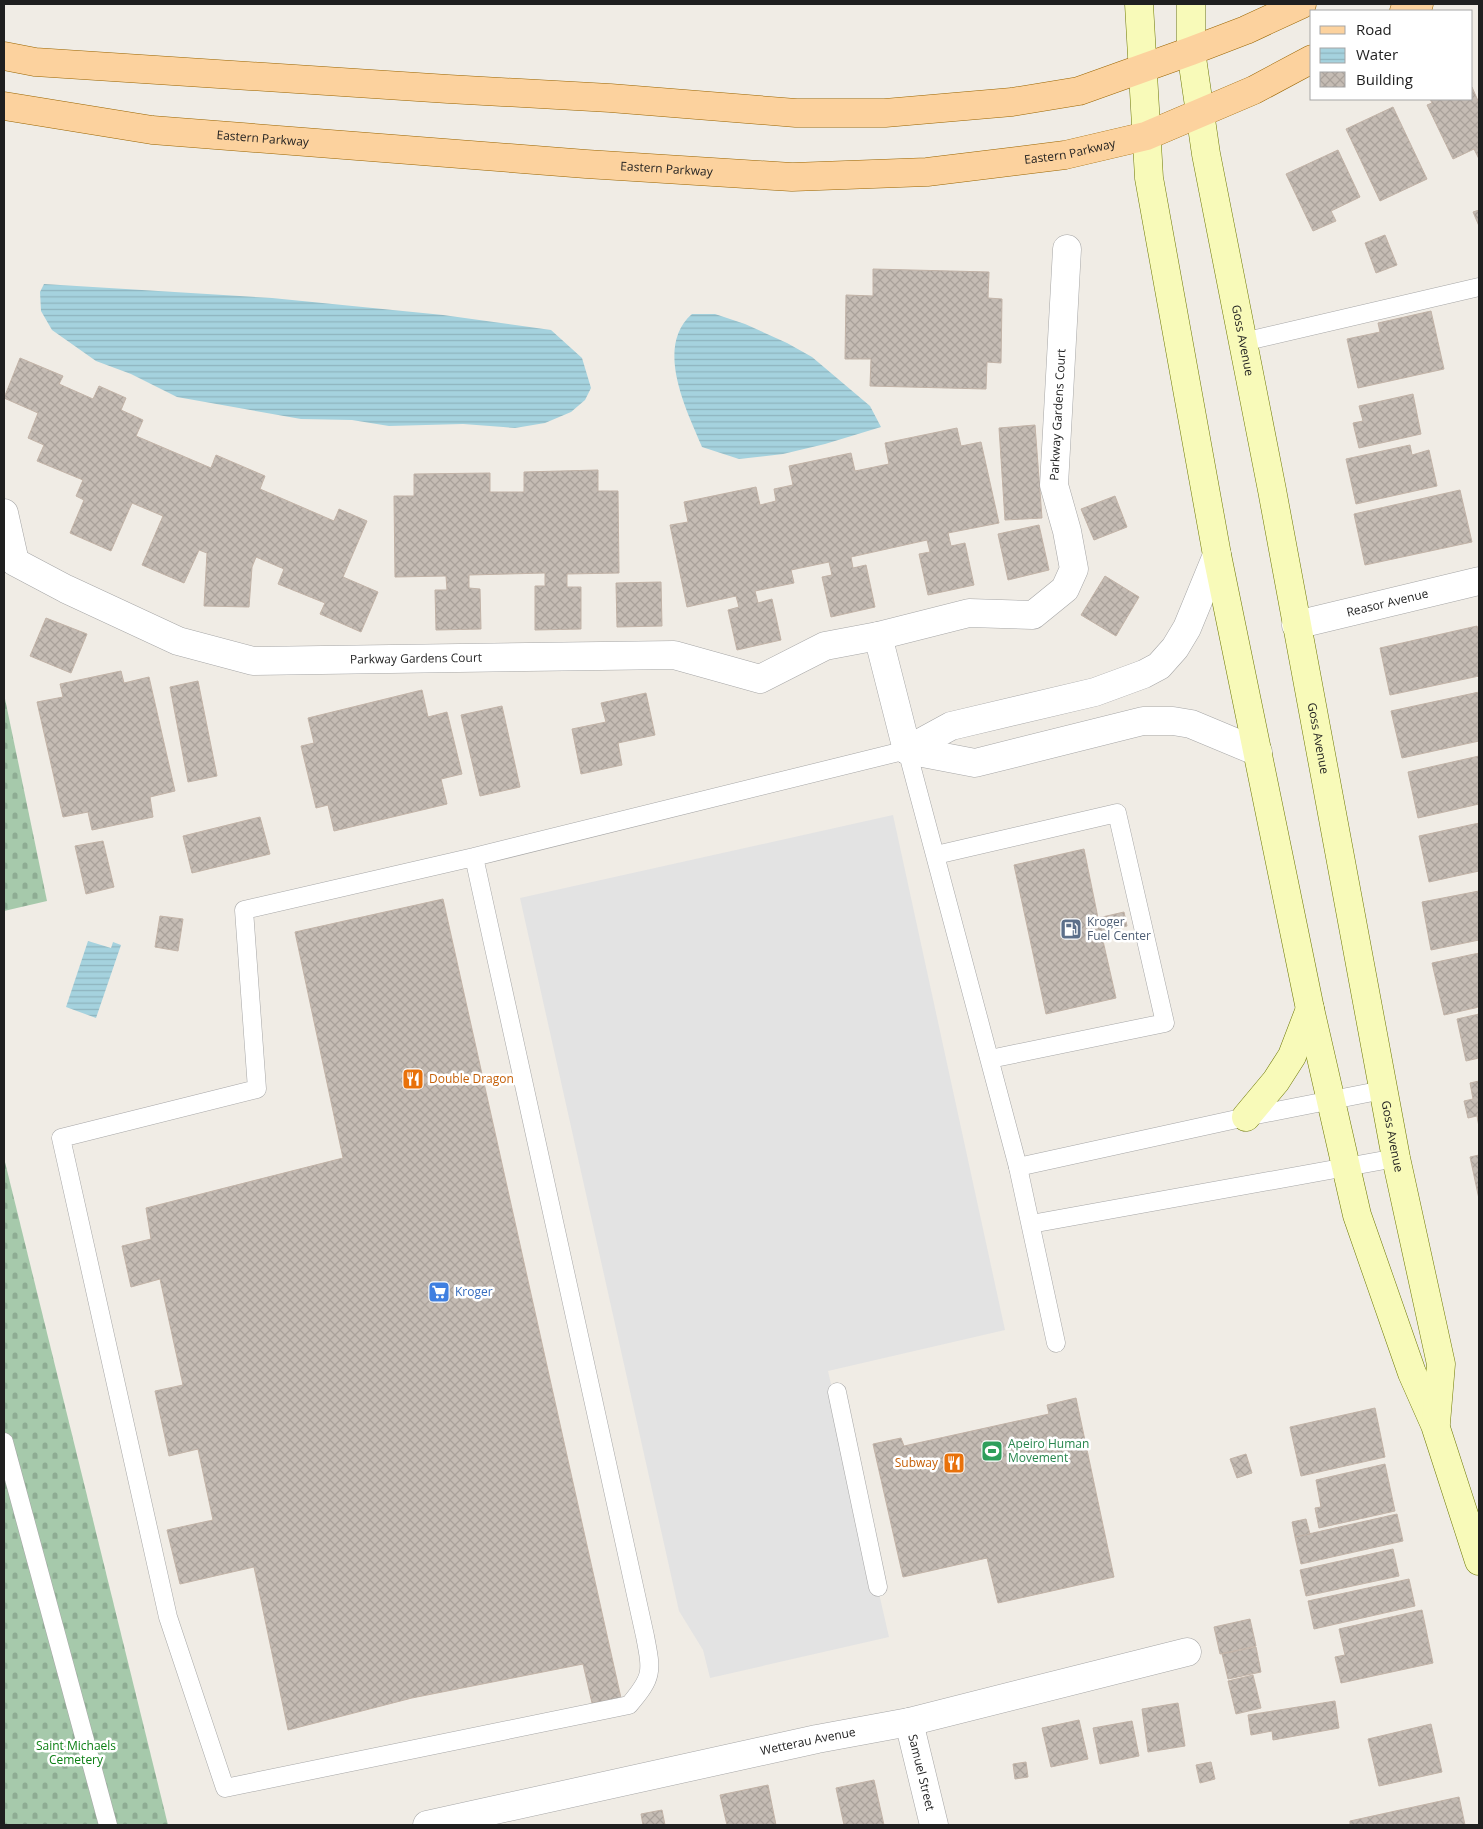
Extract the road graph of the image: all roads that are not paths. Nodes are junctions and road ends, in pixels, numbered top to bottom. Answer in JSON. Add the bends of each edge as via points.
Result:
{"nodes":[{"id":1,"x":1139,"y":4,"type":"edge"},
{"id":2,"x":1191,"y":4,"type":"edge"},
{"id":3,"x":1302,"y":4,"type":"edge"},
{"id":4,"x":1419,"y":4,"type":"edge"},
{"id":5,"x":1406,"y":10,"type":"edge"},
{"id":6,"x":1191,"y":51,"type":"junction"},
{"id":7,"x":4,"y":56,"type":"edge"},
{"id":8,"x":1310,"y":60,"type":"edge"},
{"id":9,"x":1142,"y":69,"type":"junction"},
{"id":10,"x":4,"y":106,"type":"edge"},
{"id":11,"x":1201,"y":113,"type":"junction"},
{"id":12,"x":1146,"y":136,"type":"junction"},
{"id":13,"x":1066,"y":249,"type":"dead end"},
{"id":14,"x":1479,"y":287,"type":"edge"},
{"id":15,"x":1243,"y":342,"type":"junction"},
{"id":16,"x":4,"y":513,"type":"edge"},
{"id":17,"x":1217,"y":555,"type":"junction"},
{"id":18,"x":1479,"y":581,"type":"edge"},
{"id":19,"x":1296,"y":625,"type":"junction"},
{"id":20,"x":878,"y":636,"type":"junction"},
{"id":21,"x":907,"y":750,"type":"junction"},
{"id":22,"x":1258,"y":752,"type":"junction"},
{"id":23,"x":936,"y":855,"type":"junction"},
{"id":24,"x":474,"y":857,"type":"junction"},
{"id":25,"x":1310,"y":1009,"type":"junction"},
{"id":26,"x":990,"y":1060,"type":"junction"},
{"id":27,"x":1383,"y":1090,"type":"junction"},
{"id":28,"x":1331,"y":1102,"type":"junction"},
{"id":29,"x":1246,"y":1117,"type":"junction"},
{"id":30,"x":1396,"y":1158,"type":"junction"},
{"id":31,"x":1346,"y":1166,"type":"junction"},
{"id":32,"x":1018,"y":1167,"type":"junction"},
{"id":33,"x":1031,"y":1224,"type":"junction"},
{"id":34,"x":1056,"y":1343,"type":"dead end"},
{"id":35,"x":837,"y":1392,"type":"dead end"},
{"id":36,"x":1435,"y":1425,"type":"junction"},
{"id":37,"x":4,"y":1442,"type":"edge"},
{"id":38,"x":1479,"y":1561,"type":"edge"},
{"id":39,"x":878,"y":1587,"type":"dead end"},
{"id":40,"x":1188,"y":1652,"type":"dead end"},
{"id":41,"x":908,"y":1722,"type":"junction"},
{"id":42,"x":108,"y":1825,"type":"edge"},
{"id":43,"x":427,"y":1825,"type":"edge"},
{"id":44,"x":934,"y":1825,"type":"edge"}],
"edges":[{"from":1,"to":9,"type":"main road","name":"Goss Avenue"},
{"from":2,"to":6,"type":"main road","name":"Goss Avenue"},
{"from":3,"to":6,"type":"main road"},
{"from":4,"to":5,"type":"main road"},
{"from":6,"to":9,"type":"main road"},
{"from":6,"to":11,"type":"main road","name":"Goss Avenue"},
{"from":7,"to":9,"type":"main road","via":[[35,62],[806,113],[885,113],[1012,102],[1079,91]]},
{"from":8,"to":11,"type":"main road","name":"Eastern Parkway"},
{"from":9,"to":12,"type":"main road","name":"Goss Avenue"},
{"from":10,"to":12,"type":"main road","name":"Eastern Parkway","via":[[152,130],[792,177],[927,172],[1065,155]]},
{"from":11,"to":12,"type":"main road","name":"Eastern Parkway"},
{"from":11,"to":15,"type":"main road","name":"Goss Avenue"},
{"from":12,"to":17,"type":"main road","name":"Goss Avenue","via":[[1149,178]]},
{"from":13,"to":20,"type":"street","name":"Parkway Gardens Court","via":[[1054,485],[1074,569],[1065,589],[1033,615],[969,613]]},
{"from":14,"to":15,"type":"lane"},
{"from":15,"to":19,"type":"main road","name":"Goss Avenue"},
{"from":16,"to":20,"type":"street","name":"Parkway Gardens Court","via":[[15,562],[178,641],[253,661],[674,655],[760,679],[825,646]]},
{"from":17,"to":21,"type":"street","via":[[1187,628],[1176,648],[1159,666],[1095,692],[951,726]]},
{"from":17,"to":22,"type":"main road","name":"Goss Avenue"},
{"from":18,"to":19,"type":"street","name":"Reasor Avenue"},
{"from":19,"to":27,"type":"main road","name":"Goss Avenue"},
{"from":20,"to":21,"type":"street"},
{"from":21,"to":22,"type":"street","via":[[975,763],[1144,721],[1173,721],[1191,724]]},
{"from":21,"to":23,"type":"lane"},
{"from":21,"to":24,"type":"lane"},
{"from":22,"to":25,"type":"main road","name":"Goss Avenue"},
{"from":23,"to":26,"type":"lane"},
{"from":23,"to":26,"type":"lane","via":[[1117,813],[1165,1023]]},
{"from":24,"to":24,"type":"lane","via":[[645,1636],[650,1673],[644,1688],[629,1705],[226,1788],[168,1617],[61,1138],[257,1088],[244,910]]},
{"from":25,"to":28,"type":"main road","name":"Goss Avenue"},
{"from":25,"to":29,"type":"main road","via":[[1292,1056]]},
{"from":26,"to":32,"type":"lane"},
{"from":27,"to":28,"type":"lane"},
{"from":27,"to":30,"type":"main road","name":"Goss Avenue"},
{"from":28,"to":29,"type":"lane"},
{"from":28,"to":31,"type":"main road","name":"Goss Avenue"},
{"from":29,"to":32,"type":"lane"},
{"from":30,"to":31,"type":"lane"},
{"from":30,"to":36,"type":"main road","name":"Goss Avenue","via":[[1441,1364]]},
{"from":31,"to":33,"type":"lane"},
{"from":31,"to":36,"type":"main road","name":"Goss Avenue","via":[[1357,1215],[1412,1373]]},
{"from":32,"to":33,"type":"lane"},
{"from":33,"to":34,"type":"lane"},
{"from":35,"to":39,"type":"lane"},
{"from":36,"to":38,"type":"main road","name":"Goss Avenue"},
{"from":37,"to":42,"type":"lane"},
{"from":40,"to":41,"type":"street","name":"Wetterau Avenue"},
{"from":41,"to":43,"type":"street","name":"Wetterau Avenue"},
{"from":41,"to":44,"type":"street","name":"Samuel Street"}]}
